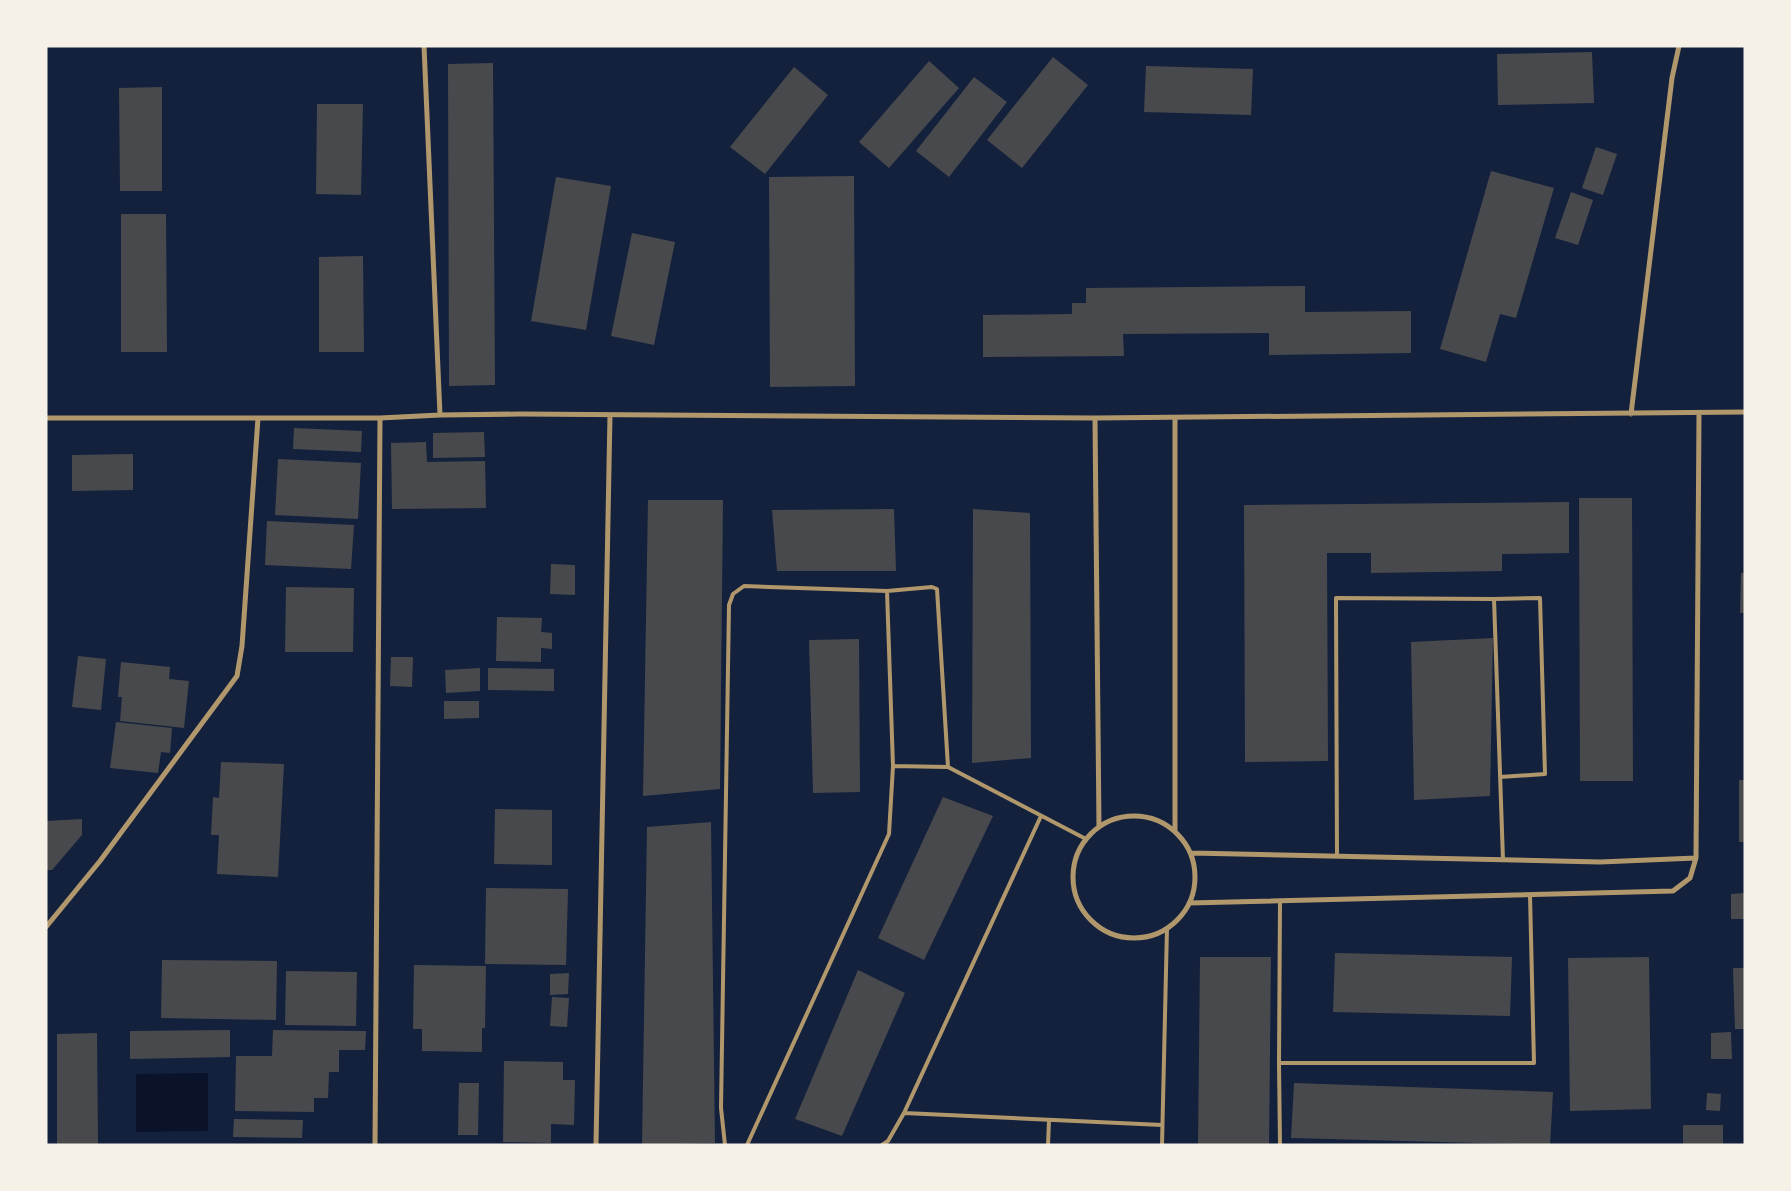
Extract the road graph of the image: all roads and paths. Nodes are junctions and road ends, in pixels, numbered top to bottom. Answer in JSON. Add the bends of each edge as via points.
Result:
{"nodes":[{"id":1,"x":424,"y":46,"type":"edge"},
{"id":2,"x":1679,"y":46,"type":"edge"},
{"id":3,"x":1745,"y":412,"type":"edge"},
{"id":4,"x":1699,"y":413,"type":"junction"},
{"id":5,"x":440,"y":414,"type":"junction"},
{"id":6,"x":1630,"y":414,"type":"junction"},
{"id":7,"x":610,"y":415,"type":"junction"},
{"id":8,"x":46,"y":418,"type":"edge"},
{"id":9,"x":258,"y":418,"type":"junction"},
{"id":10,"x":380,"y":418,"type":"junction"},
{"id":11,"x":1095,"y":418,"type":"junction"},
{"id":12,"x":1174,"y":418,"type":"junction"},
{"id":13,"x":887,"y":591,"type":"junction"},
{"id":14,"x":1494,"y":599,"type":"junction"},
{"id":15,"x":893,"y":766,"type":"junction"},
{"id":16,"x":948,"y":767,"type":"junction"},
{"id":17,"x":1500,"y":777,"type":"junction"},
{"id":18,"x":1041,"y":816,"type":"junction"},
{"id":19,"x":1098,"y":827,"type":"junction"},
{"id":20,"x":1175,"y":830,"type":"junction"},
{"id":21,"x":1086,"y":839,"type":"junction"},
{"id":22,"x":1191,"y":853,"type":"junction"},
{"id":23,"x":1337,"y":856,"type":"junction"},
{"id":24,"x":1696,"y":858,"type":"junction"},
{"id":25,"x":1503,"y":860,"type":"junction"},
{"id":26,"x":1530,"y":895,"type":"junction"},
{"id":27,"x":1280,"y":902,"type":"junction"},
{"id":28,"x":1189,"y":903,"type":"junction"},
{"id":29,"x":46,"y":927,"type":"edge"},
{"id":30,"x":1167,"y":928,"type":"junction"},
{"id":31,"x":1280,"y":1063,"type":"junction"},
{"id":32,"x":904,"y":1113,"type":"junction"},
{"id":33,"x":1049,"y":1120,"type":"junction"},
{"id":34,"x":1162,"y":1125,"type":"junction"},
{"id":35,"x":375,"y":1145,"type":"edge"},
{"id":36,"x":596,"y":1145,"type":"edge"},
{"id":37,"x":725,"y":1145,"type":"edge"},
{"id":38,"x":747,"y":1145,"type":"edge"},
{"id":39,"x":882,"y":1145,"type":"edge"},
{"id":40,"x":1048,"y":1145,"type":"edge"},
{"id":41,"x":1162,"y":1145,"type":"edge"},
{"id":42,"x":1280,"y":1145,"type":"edge"}],
"edges":[{"from":1,"to":5,"type":"street"},
{"from":2,"to":6,"type":"street","via":[[1672,78]]},
{"from":3,"to":4,"type":"street"},
{"from":4,"to":6,"type":"street"},
{"from":4,"to":24,"type":"street"},
{"from":5,"to":7,"type":"street"},
{"from":5,"to":10,"type":"street"},
{"from":6,"to":12,"type":"street"},
{"from":7,"to":11,"type":"street"},
{"from":7,"to":36,"type":"street"},
{"from":8,"to":9,"type":"street"},
{"from":9,"to":10,"type":"street"},
{"from":9,"to":29,"type":"street","via":[[242,646],[236,676],[100,861]]},
{"from":10,"to":35,"type":"street"},
{"from":11,"to":12,"type":"street"},
{"from":11,"to":19,"type":"street"},
{"from":12,"to":20,"type":"street"},
{"from":13,"to":15,"type":"lane"},
{"from":13,"to":16,"type":"lane","via":[[932,587],[939,594]]},
{"from":13,"to":37,"type":"lane","via":[[744,586],[733,594],[729,605],[721,1108]]},
{"from":14,"to":17,"type":"lane"},
{"from":14,"to":17,"type":"lane","via":[[1540,598],[1546,774]]},
{"from":14,"to":23,"type":"lane","via":[[1336,598]]},
{"from":15,"to":16,"type":"lane"},
{"from":15,"to":38,"type":"lane","via":[[888,834]]},
{"from":16,"to":18,"type":"lane"},
{"from":17,"to":25,"type":"lane"},
{"from":18,"to":21,"type":"lane"},
{"from":18,"to":32,"type":"lane"},
{"from":19,"to":20,"type":"street","via":[[1117,818],[1137,816],[1157,820]]},
{"from":19,"to":21,"type":"street"},
{"from":20,"to":22,"type":"street"},
{"from":21,"to":30,"type":"street","via":[[1078,854],[1074,888],[1089,918],[1102,929],[1126,937],[1151,935]]},
{"from":22,"to":23,"type":"street"},
{"from":22,"to":28,"type":"street","via":[[1195,870]]},
{"from":23,"to":25,"type":"street"},
{"from":24,"to":25,"type":"street","via":[[1600,862]]},
{"from":24,"to":26,"type":"street","via":[[1690,878],[1673,891]]},
{"from":26,"to":27,"type":"street"},
{"from":26,"to":31,"type":"lane","via":[[1534,1063]]},
{"from":27,"to":28,"type":"street"},
{"from":27,"to":31,"type":"lane"},
{"from":28,"to":30,"type":"street"},
{"from":30,"to":34,"type":"lane"},
{"from":31,"to":42,"type":"lane"},
{"from":32,"to":33,"type":"lane"},
{"from":32,"to":39,"type":"lane","via":[[888,1141]]},
{"from":33,"to":34,"type":"lane"},
{"from":33,"to":40,"type":"lane"},
{"from":34,"to":41,"type":"lane"}]}
